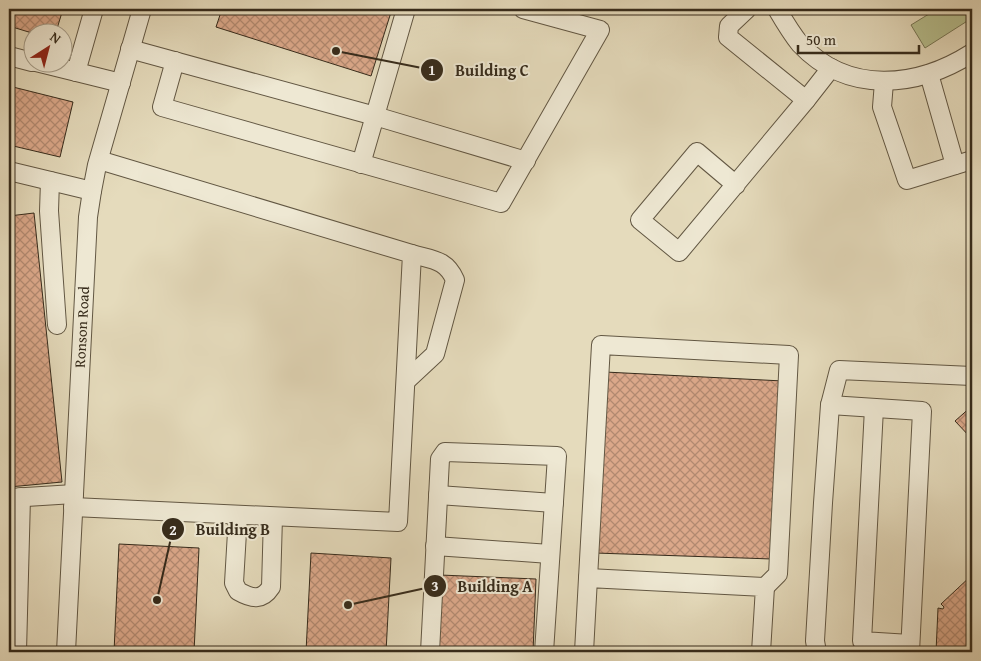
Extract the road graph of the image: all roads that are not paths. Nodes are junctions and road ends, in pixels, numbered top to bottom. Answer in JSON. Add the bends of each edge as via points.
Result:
{"nodes":[{"id":1,"x":94,"y":9,"type":"edge"},
{"id":2,"x":142,"y":9,"type":"edge"},
{"id":3,"x":406,"y":9,"type":"edge"},
{"id":4,"x":523,"y":9,"type":"edge"},
{"id":5,"x":747,"y":9,"type":"edge"},
{"id":6,"x":777,"y":9,"type":"edge"},
{"id":7,"x":130,"y":49,"type":"junction"},
{"id":8,"x":9,"y":56,"type":"edge"},
{"id":9,"x":22,"y":59,"type":"edge"},
{"id":10,"x":971,"y":59,"type":"edge"},
{"id":11,"x":175,"y":62,"type":"junction"},
{"id":12,"x":831,"y":68,"type":"junction"},
{"id":13,"x":72,"y":71,"type":"edge"},
{"id":14,"x":76,"y":72,"type":"junction"},
{"id":15,"x":929,"y":74,"type":"junction"},
{"id":16,"x":884,"y":82,"type":"junction"},
{"id":17,"x":121,"y":83,"type":"junction"},
{"id":18,"x":806,"y":100,"type":"junction"},
{"id":19,"x":375,"y":116,"type":"junction"},
{"id":20,"x":99,"y":160,"type":"junction"},
{"id":21,"x":972,"y":160,"type":"edge"},
{"id":22,"x":526,"y":161,"type":"junction"},
{"id":23,"x":361,"y":164,"type":"junction"},
{"id":24,"x":955,"y":165,"type":"junction"},
{"id":25,"x":9,"y":171,"type":"edge"},
{"id":26,"x":50,"y":181,"type":"junction"},
{"id":27,"x":736,"y":185,"type":"junction"},
{"id":28,"x":92,"y":190,"type":"junction"},
{"id":29,"x":412,"y":254,"type":"junction"},
{"id":30,"x":57,"y":325,"type":"dead end"},
{"id":31,"x":972,"y":376,"type":"edge"},
{"id":32,"x":406,"y":381,"type":"junction"},
{"id":33,"x":830,"y":405,"type":"junction"},
{"id":34,"x":874,"y":408,"type":"junction"},
{"id":35,"x":438,"y":495,"type":"junction"},
{"id":36,"x":15,"y":498,"type":"edge"},
{"id":37,"x":74,"y":500,"type":"junction"},
{"id":38,"x":554,"y":503,"type":"junction"},
{"id":39,"x":238,"y":515,"type":"junction"},
{"id":40,"x":274,"y":517,"type":"junction"},
{"id":41,"x":435,"y":546,"type":"junction"},
{"id":42,"x":550,"y":554,"type":"junction"},
{"id":43,"x":588,"y":578,"type":"junction"},
{"id":44,"x":765,"y":586,"type":"junction"},
{"id":45,"x":910,"y":648,"type":"edge"},
{"id":46,"x":17,"y":652,"type":"edge"},
{"id":47,"x":66,"y":652,"type":"edge"},
{"id":48,"x":430,"y":652,"type":"edge"},
{"id":49,"x":544,"y":652,"type":"edge"},
{"id":50,"x":584,"y":652,"type":"edge"},
{"id":51,"x":761,"y":652,"type":"edge"},
{"id":52,"x":817,"y":652,"type":"edge"}],
"edges":[{"from":1,"to":14,"type":"street"},
{"from":2,"to":7,"type":"street","name":"Ronson Road"},
{"from":3,"to":19,"type":"street"},
{"from":4,"to":22,"type":"street","via":[[600,30]]},
{"from":5,"to":18,"type":"street","via":[[729,26],[728,37]]},
{"from":6,"to":12,"type":"street","via":[[799,42]]},
{"from":7,"to":11,"type":"street"},
{"from":7,"to":17,"type":"street","name":"Ronson Road"},
{"from":8,"to":9,"type":"street"},
{"from":10,"to":15,"type":"street"},
{"from":11,"to":19,"type":"street"},
{"from":11,"to":23,"type":"street","via":[[162,107]]},
{"from":12,"to":16,"type":"street","via":[[851,76]]},
{"from":12,"to":18,"type":"street"},
{"from":13,"to":14,"type":"street"},
{"from":14,"to":17,"type":"street"},
{"from":15,"to":16,"type":"street"},
{"from":15,"to":24,"type":"street"},
{"from":16,"to":24,"type":"street","via":[[882,107],[907,180]]},
{"from":17,"to":20,"type":"street","name":"Ronson Road"},
{"from":18,"to":27,"type":"street"},
{"from":19,"to":22,"type":"street"},
{"from":19,"to":23,"type":"street"},
{"from":20,"to":28,"type":"street","name":"Ronson Road"},
{"from":20,"to":29,"type":"street"},
{"from":21,"to":24,"type":"street"},
{"from":22,"to":23,"type":"street","via":[[501,203]]},
{"from":25,"to":26,"type":"street"},
{"from":26,"to":28,"type":"street"},
{"from":26,"to":30,"type":"street"},
{"from":27,"to":27,"type":"street","via":[[679,252],[640,220],[697,152]]},
{"from":28,"to":37,"type":"street","name":"Ronson Road"},
{"from":29,"to":32,"type":"street"},
{"from":29,"to":32,"type":"street","via":[[441,262],[451,270],[455,280],[435,354]]},
{"from":31,"to":33,"type":"street","via":[[839,370]]},
{"from":32,"to":40,"type":"street","via":[[398,522]]},
{"from":33,"to":34,"type":"street"},
{"from":33,"to":52,"type":"street"},
{"from":34,"to":45,"type":"street","via":[[862,641]]},
{"from":34,"to":45,"type":"street","via":[[922,411]]},
{"from":35,"to":38,"type":"street"},
{"from":35,"to":38,"type":"street","via":[[440,459],[445,452],[557,456]]},
{"from":35,"to":41,"type":"street"},
{"from":36,"to":37,"type":"street"},
{"from":36,"to":46,"type":"street"},
{"from":37,"to":39,"type":"street"},
{"from":37,"to":47,"type":"street","name":"Ronson Road"},
{"from":38,"to":42,"type":"street"},
{"from":39,"to":40,"type":"street"},
{"from":39,"to":40,"type":"street","via":[[234,583],[238,591],[251,597],[267,594],[271,587]]},
{"from":41,"to":42,"type":"street"},
{"from":41,"to":48,"type":"street"},
{"from":42,"to":49,"type":"street"},
{"from":43,"to":44,"type":"street"},
{"from":43,"to":44,"type":"street","via":[[601,345],[789,355],[778,574]]},
{"from":43,"to":50,"type":"street"},
{"from":44,"to":51,"type":"street"}]}
